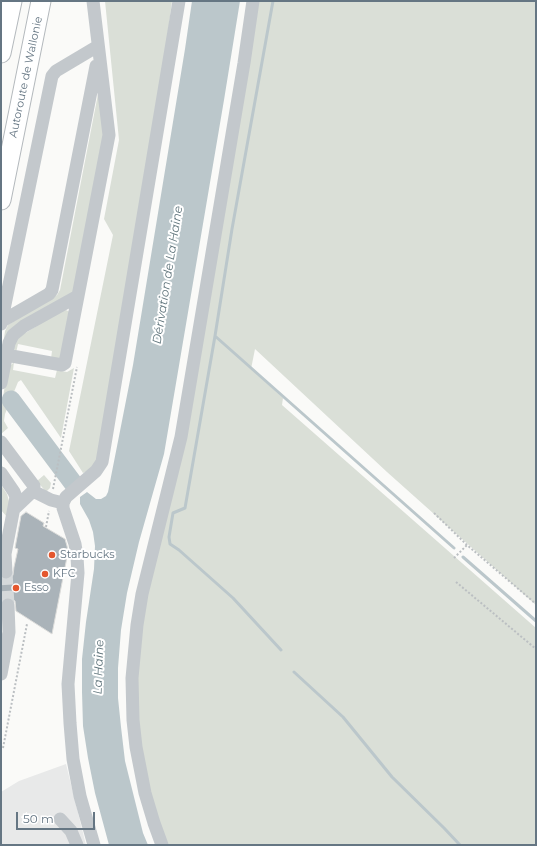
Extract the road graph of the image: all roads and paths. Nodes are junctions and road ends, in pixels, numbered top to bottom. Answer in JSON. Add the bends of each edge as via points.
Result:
{"nodes":[{"id":1,"x":12,"y":1,"type":"edge"},
{"id":2,"x":41,"y":1,"type":"edge"},
{"id":3,"x":92,"y":1,"type":"edge"},
{"id":4,"x":179,"y":1,"type":"edge"},
{"id":5,"x":253,"y":1,"type":"edge"},
{"id":6,"x":98,"y":50,"type":"junction"},
{"id":7,"x":1,"y":53,"type":"edge"},
{"id":8,"x":1,"y":200,"type":"edge"},
{"id":9,"x":78,"y":296,"type":"junction"},
{"id":10,"x":1,"y":322,"type":"edge"},
{"id":11,"x":6,"y":355,"type":"junction"},
{"id":12,"x":1,"y":383,"type":"edge"},
{"id":13,"x":1,"y":442,"type":"edge"},
{"id":14,"x":62,"y":444,"type":"dead end"},
{"id":15,"x":1,"y":473,"type":"edge"},
{"id":16,"x":55,"y":480,"type":"dead end"},
{"id":17,"x":33,"y":491,"type":"junction"},
{"id":18,"x":65,"y":500,"type":"junction"},
{"id":19,"x":14,"y":509,"type":"junction"},
{"id":20,"x":434,"y":512,"type":"dead end"},
{"id":21,"x":468,"y":545,"type":"junction"},
{"id":22,"x":454,"y":558,"type":"dead end"},
{"id":23,"x":4,"y":562,"type":"tunnel mouth"},
{"id":24,"x":456,"y":582,"type":"dead end"},
{"id":25,"x":536,"y":604,"type":"edge"},
{"id":26,"x":8,"y":605,"type":"tunnel mouth"},
{"id":27,"x":27,"y":624,"type":"dead end"},
{"id":28,"x":536,"y":649,"type":"edge"},
{"id":29,"x":1,"y":674,"type":"edge"},
{"id":30,"x":3,"y":748,"type":"dead end"},
{"id":31,"x":60,"y":819,"type":"dead end"},
{"id":32,"x":77,"y":845,"type":"edge"},
{"id":33,"x":94,"y":845,"type":"edge"},
{"id":34,"x":162,"y":845,"type":"edge"}],
"edges":[{"from":1,"to":7,"type":"highway"},
{"from":2,"to":8,"type":"highway","name":"Autoroute de Wallonie"},
{"from":3,"to":6,"type":"lane"},
{"from":4,"to":18,"type":"lane","via":[[102,462]]},
{"from":5,"to":34,"type":"lane","via":[[181,437],[142,594],[137,625],[132,678],[135,740],[145,793]]},
{"from":6,"to":9,"type":"lane","via":[[109,136]]},
{"from":6,"to":10,"type":"lane","via":[[56,71],[52,76]]},
{"from":6,"to":10,"type":"lane","via":[[52,290]]},
{"from":9,"to":11,"type":"lane","via":[[18,330],[11,339]]},
{"from":9,"to":11,"type":"lane","via":[[65,363],[62,365]]},
{"from":11,"to":12,"type":"lane"},
{"from":13,"to":17,"type":"lane","via":[[34,486]]},
{"from":14,"to":16,"type":"path"},
{"from":15,"to":19,"type":"lane","via":[[16,497]]},
{"from":17,"to":18,"type":"lane","via":[[51,500]]},
{"from":17,"to":19,"type":"lane"},
{"from":18,"to":33,"type":"lane","via":[[63,508],[75,544],[78,573],[68,684],[73,759]]},
{"from":19,"to":23,"type":"lane"},
{"from":20,"to":21,"type":"path"},
{"from":21,"to":22,"type":"path"},
{"from":21,"to":25,"type":"path"},
{"from":24,"to":28,"type":"path"},
{"from":26,"to":29,"type":"lane","via":[[9,632]]},
{"from":27,"to":30,"type":"path"},
{"from":31,"to":32,"type":"lane","via":[[71,831]]}]}
